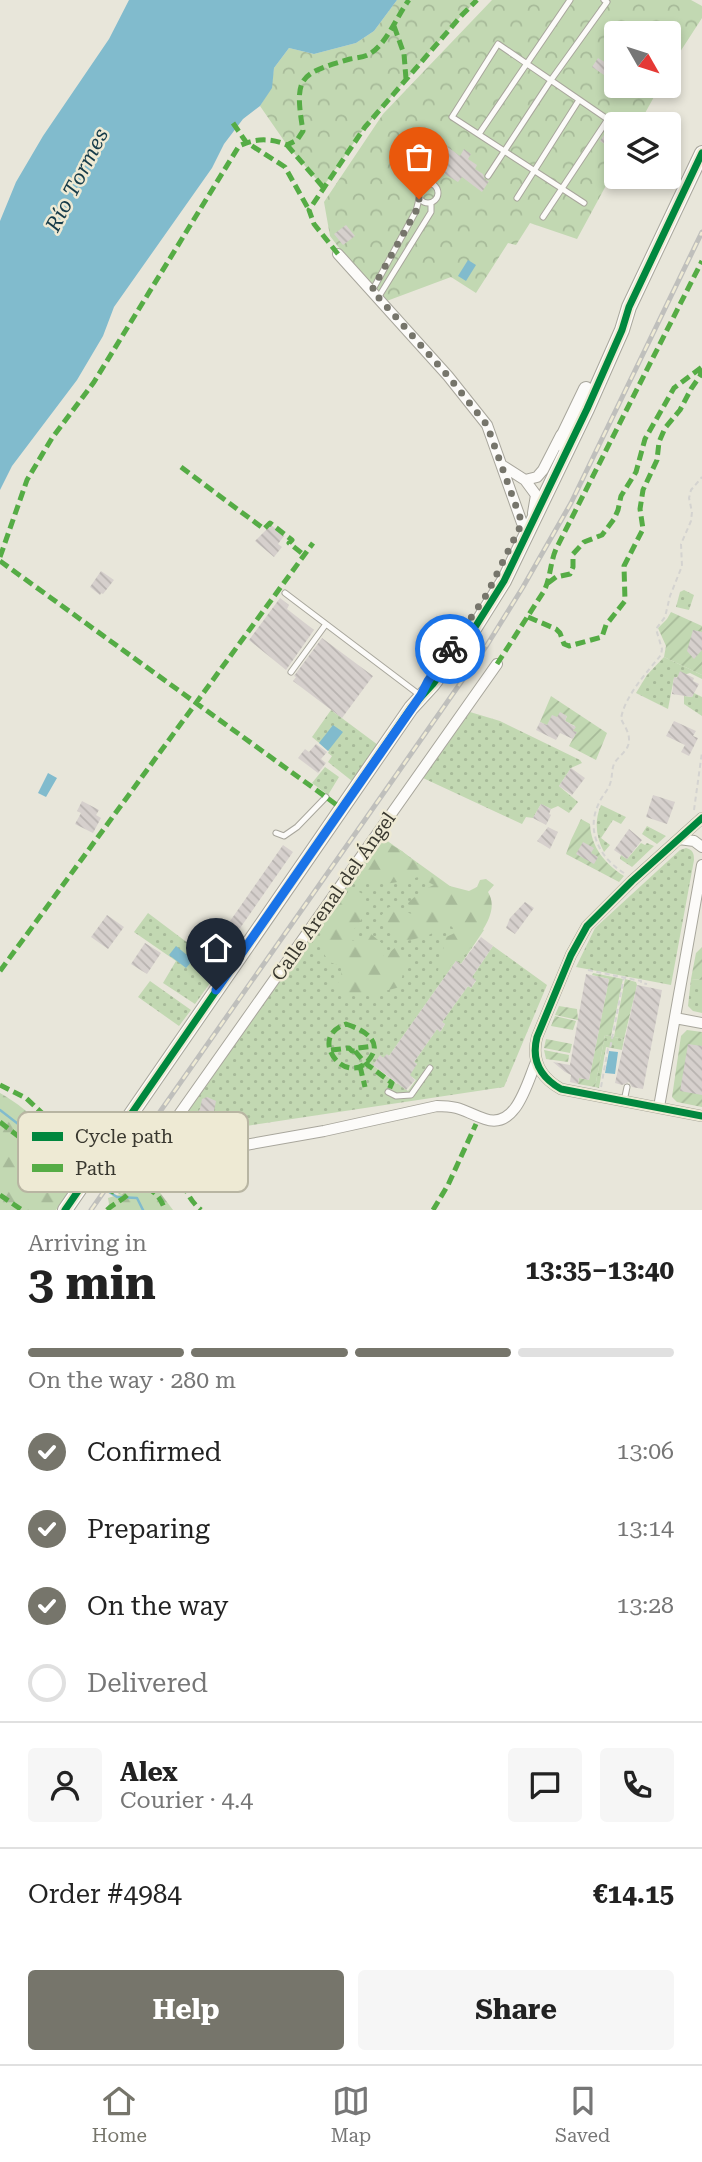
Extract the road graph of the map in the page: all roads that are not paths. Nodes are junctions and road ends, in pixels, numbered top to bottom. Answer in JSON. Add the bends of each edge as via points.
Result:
{"nodes":[{"id":1,"x":570,"y":0,"type":"edge"},
{"id":2,"x":604,"y":0,"type":"edge"},
{"id":3,"x":526,"y":63,"type":"junction"},
{"id":4,"x":551,"y":80,"type":"junction"},
{"id":5,"x":579,"y":100,"type":"junction"},
{"id":6,"x":604,"y":117,"type":"edge"},
{"id":7,"x":604,"y":126,"type":"edge"},
{"id":8,"x":479,"y":134,"type":"junction"},
{"id":9,"x":504,"y":150,"type":"junction"},
{"id":10,"x":702,"y":153,"type":"edge"},
{"id":11,"x":534,"y":170,"type":"junction"},
{"id":12,"x":488,"y":176,"type":"dead end"},
{"id":13,"x":561,"y":188,"type":"junction"},
{"id":14,"x":517,"y":198,"type":"dead end"},
{"id":15,"x":419,"y":199,"type":"junction"},
{"id":16,"x":431,"y":203,"type":"junction"},
{"id":17,"x":584,"y":203,"type":"dead end"},
{"id":18,"x":543,"y":216,"type":"dead end"},
{"id":19,"x":338,"y":254,"type":"dead end"},
{"id":20,"x":375,"y":294,"type":"junction"},
{"id":21,"x":582,"y":409,"type":"junction"},
{"id":22,"x":503,"y":466,"type":"junction"},
{"id":23,"x":525,"y":480,"type":"junction"},
{"id":24,"x":512,"y":493,"type":"junction"},
{"id":25,"x":536,"y":495,"type":"junction"},
{"id":26,"x":522,"y":523,"type":"junction"},
{"id":27,"x":504,"y":581,"type":"junction"},
{"id":28,"x":285,"y":593,"type":"dead end"},
{"id":29,"x":326,"y":624,"type":"junction"},
{"id":30,"x":497,"y":664,"type":"dead end"},
{"id":31,"x":291,"y":672,"type":"dead end"},
{"id":32,"x":421,"y":695,"type":"junction"},
{"id":33,"x":327,"y":797,"type":"dead end"},
{"id":34,"x":697,"y":816,"type":"edge"},
{"id":35,"x":276,"y":833,"type":"dead end"},
{"id":36,"x":679,"y":839,"type":"junction"},
{"id":37,"x":702,"y":847,"type":"edge"},
{"id":38,"x":702,"y":865,"type":"edge"},
{"id":39,"x":696,"y":935,"type":"edge"},
{"id":40,"x":675,"y":1018,"type":"junction"},
{"id":41,"x":702,"y":1023,"type":"edge"},
{"id":42,"x":536,"y":1062,"type":"junction"},
{"id":43,"x":430,"y":1068,"type":"dead end"},
{"id":44,"x":627,"y":1087,"type":"dead end"},
{"id":45,"x":388,"y":1092,"type":"dead end"},
{"id":46,"x":624,"y":1101,"type":"junction"},
{"id":47,"x":659,"y":1107,"type":"junction"},
{"id":48,"x":133,"y":1112,"type":"edge"},
{"id":49,"x":181,"y":1112,"type":"edge"},
{"id":50,"x":702,"y":1116,"type":"edge"},
{"id":51,"x":248,"y":1145,"type":"edge"},
{"id":52,"x":78,"y":1192,"type":"edge"},
{"id":53,"x":65,"y":1210,"type":"edge"}],
"edges":[{"from":1,"to":3,"type":"lane"},
{"from":2,"to":4,"type":"lane","via":[[607,2]]},
{"from":3,"to":4,"type":"lane"},
{"from":3,"to":8,"type":"lane"},
{"from":3,"to":8,"type":"lane","via":[[498,44],[452,117]]},
{"from":4,"to":5,"type":"lane"},
{"from":4,"to":9,"type":"lane"},
{"from":5,"to":6,"type":"lane"},
{"from":5,"to":11,"type":"lane"},
{"from":7,"to":13,"type":"lane"},
{"from":8,"to":9,"type":"lane"},
{"from":9,"to":11,"type":"lane"},
{"from":9,"to":12,"type":"lane"},
{"from":10,"to":21,"type":"street"},
{"from":11,"to":13,"type":"lane"},
{"from":11,"to":14,"type":"lane"},
{"from":13,"to":17,"type":"lane"},
{"from":13,"to":18,"type":"lane"},
{"from":15,"to":16,"type":"lane"},
{"from":15,"to":16,"type":"lane","via":[[419,189],[430,183],[438,193]]},
{"from":15,"to":20,"type":"lane"},
{"from":16,"to":20,"type":"lane","via":[[431,212]]},
{"from":19,"to":20,"type":"street"},
{"from":20,"to":22,"type":"street","via":[[487,425]]},
{"from":21,"to":23,"type":"street","via":[[543,470]]},
{"from":21,"to":25,"type":"street"},
{"from":21,"to":27,"type":"street"},
{"from":22,"to":23,"type":"street"},
{"from":22,"to":24,"type":"street"},
{"from":23,"to":25,"type":"street"},
{"from":24,"to":25,"type":"street"},
{"from":24,"to":26,"type":"street"},
{"from":25,"to":26,"type":"street"},
{"from":25,"to":27,"type":"street"},
{"from":26,"to":32,"type":"street","via":[[479,608]]},
{"from":27,"to":32,"type":"street","via":[[472,632]]},
{"from":28,"to":29,"type":"lane"},
{"from":29,"to":31,"type":"lane"},
{"from":29,"to":32,"type":"lane"},
{"from":30,"to":49,"type":"street","name":"Calle Arenal del Ángel"},
{"from":32,"to":48,"type":"street"},
{"from":33,"to":35,"type":"lane","via":[[297,827],[284,836]]},
{"from":34,"to":36,"type":"street"},
{"from":36,"to":37,"type":"street"},
{"from":36,"to":42,"type":"street","via":[[582,934],[537,1037]]},
{"from":38,"to":39,"type":"street"},
{"from":39,"to":40,"type":"street"},
{"from":40,"to":41,"type":"street"},
{"from":40,"to":47,"type":"street"},
{"from":42,"to":46,"type":"street","via":[[543,1076],[561,1089]]},
{"from":42,"to":51,"type":"street","name":"Calle Arenal del Ángel","via":[[516,1107],[500,1121],[453,1106],[437,1106]]},
{"from":43,"to":45,"type":"lane","via":[[411,1095]]},
{"from":44,"to":46,"type":"lane"},
{"from":46,"to":47,"type":"street"},
{"from":47,"to":50,"type":"street"},
{"from":52,"to":53,"type":"street"}]}
